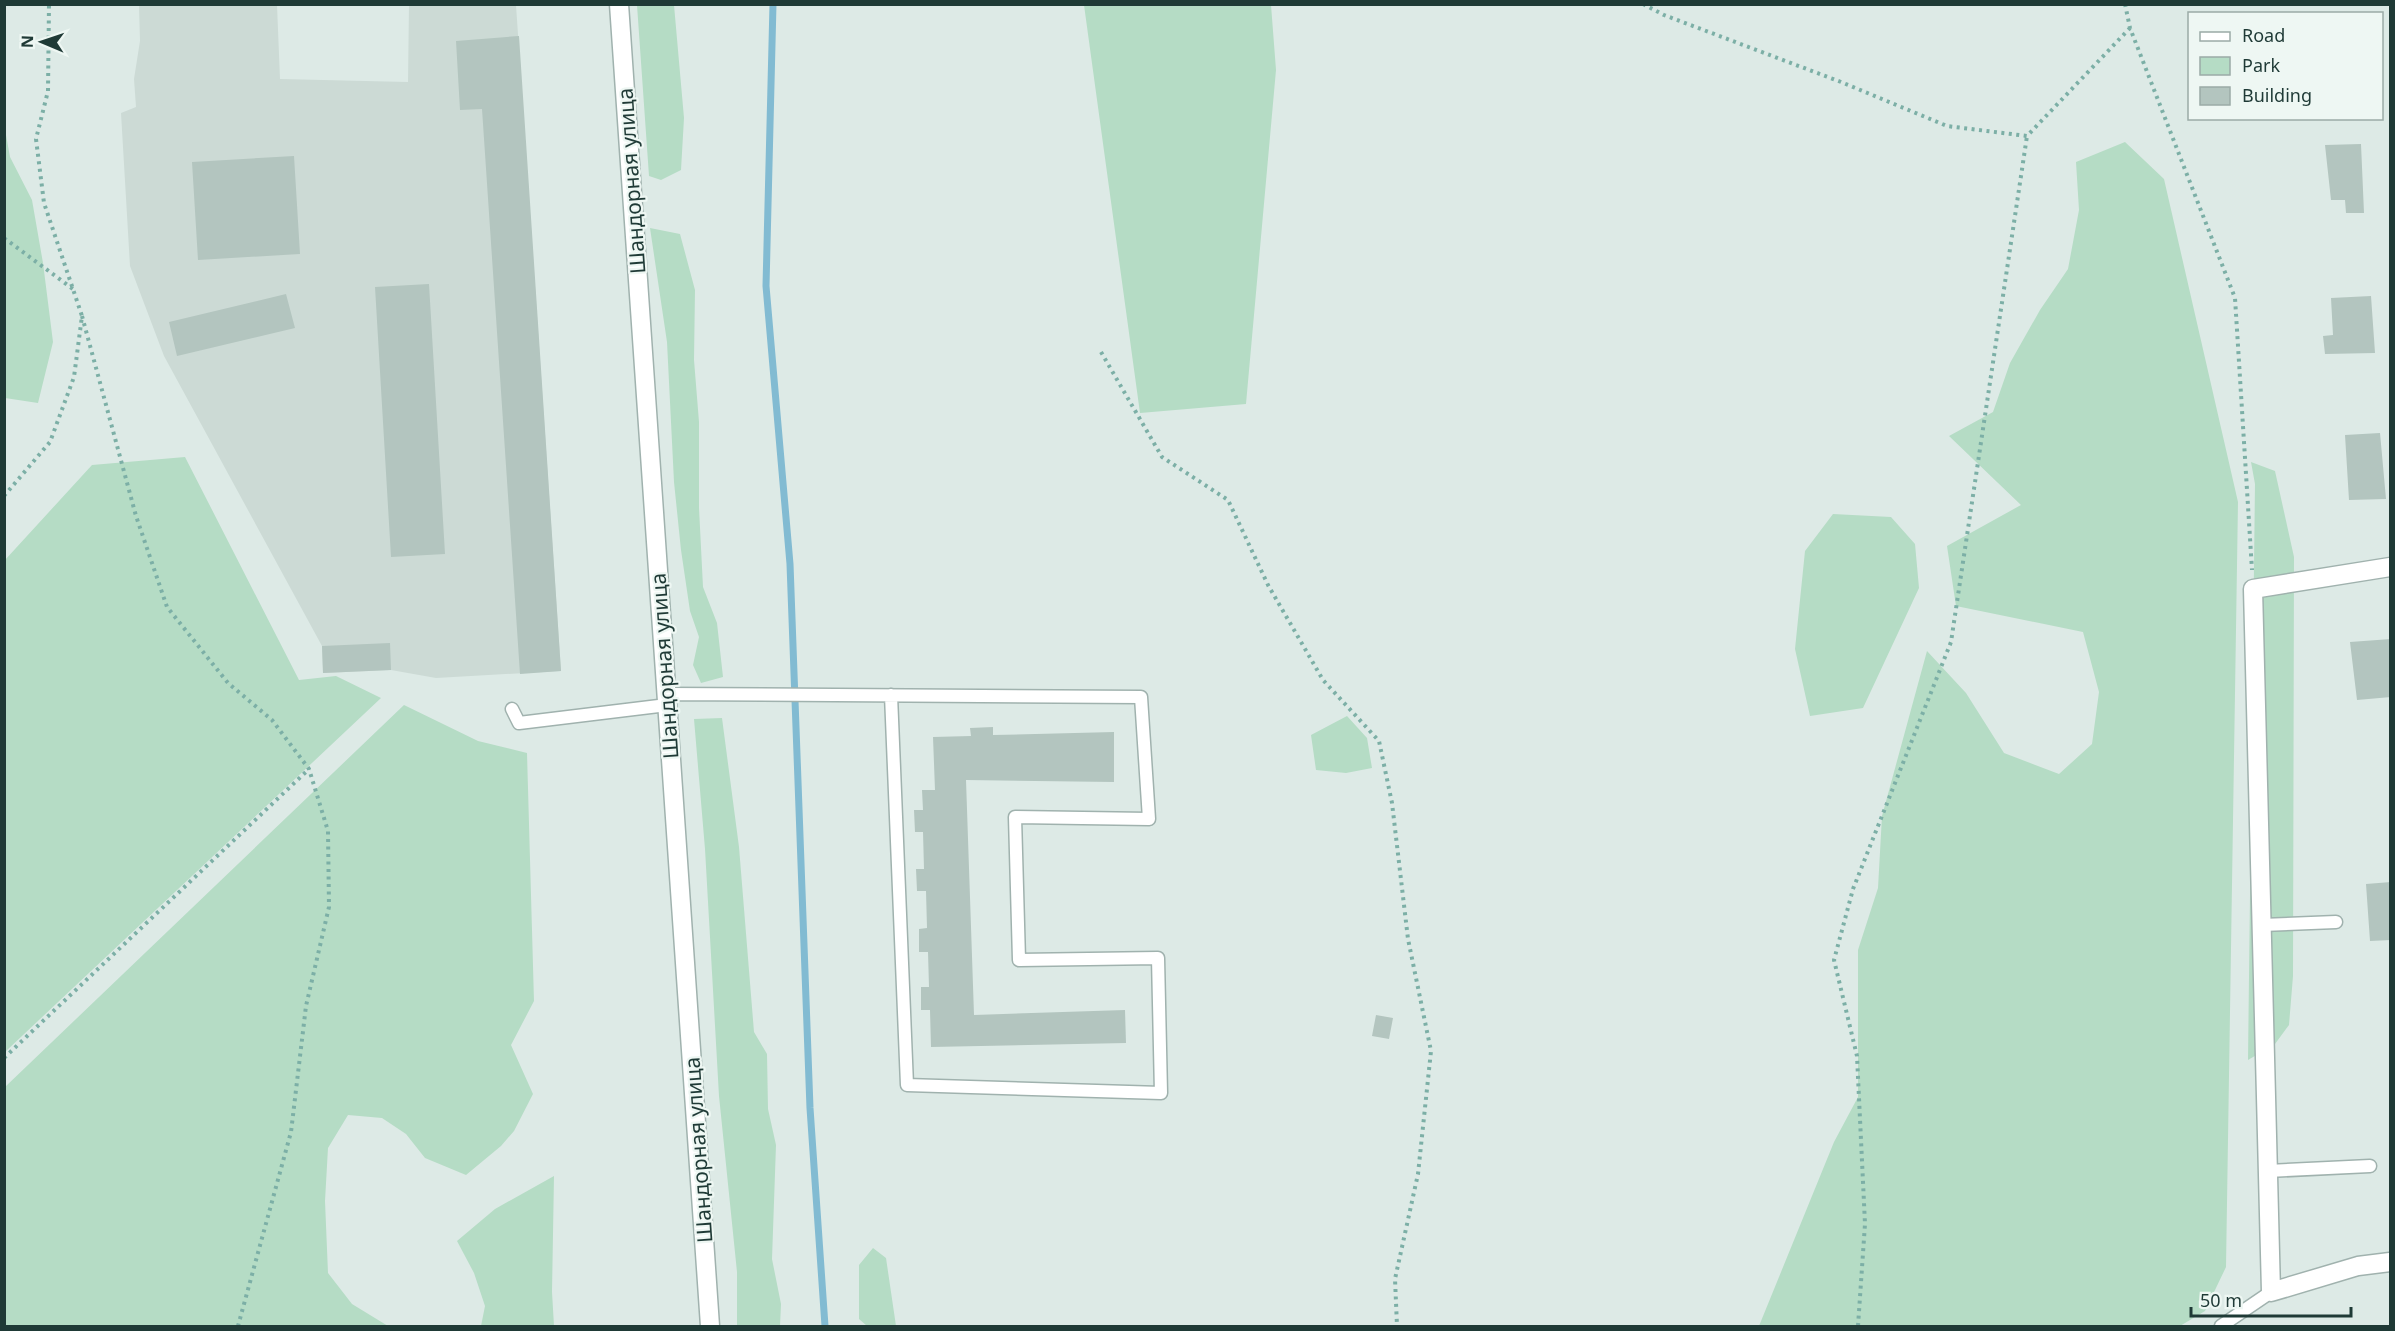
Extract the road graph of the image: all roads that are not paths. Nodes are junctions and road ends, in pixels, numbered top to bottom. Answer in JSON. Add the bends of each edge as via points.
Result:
{"nodes":[{"id":1,"x":619,"y":4,"type":"edge"},
{"id":2,"x":2391,"y":567,"type":"edge"},
{"id":3,"x":891,"y":695,"type":"junction"},
{"id":4,"x":667,"y":699,"type":"junction"},
{"id":5,"x":512,"y":709,"type":"dead end"},
{"id":6,"x":2336,"y":922,"type":"dead end"},
{"id":7,"x":2262,"y":925,"type":"junction"},
{"id":8,"x":2370,"y":1166,"type":"dead end"},
{"id":9,"x":2268,"y":1171,"type":"junction"},
{"id":10,"x":2391,"y":1262,"type":"edge"},
{"id":11,"x":2271,"y":1293,"type":"junction"},
{"id":12,"x":710,"y":1326,"type":"edge"},
{"id":13,"x":2221,"y":1326,"type":"edge"}],
"edges":[{"from":1,"to":4,"type":"street","name":"Шандорная улица"},
{"from":2,"to":7,"type":"street","via":[[2253,589]]},
{"from":3,"to":3,"type":"lane","via":[[1141,697],[1149,819],[1015,817],[1019,960],[1158,958],[1161,1093],[907,1085]]},
{"from":3,"to":4,"type":"lane"},
{"from":4,"to":5,"type":"lane","via":[[519,723]]},
{"from":4,"to":12,"type":"street","name":"Шандорная улица"},
{"from":6,"to":7,"type":"lane"},
{"from":7,"to":9,"type":"street"},
{"from":8,"to":9,"type":"lane"},
{"from":9,"to":11,"type":"street"},
{"from":10,"to":11,"type":"street","via":[[2358,1266]]},
{"from":11,"to":13,"type":"lane"}]}
